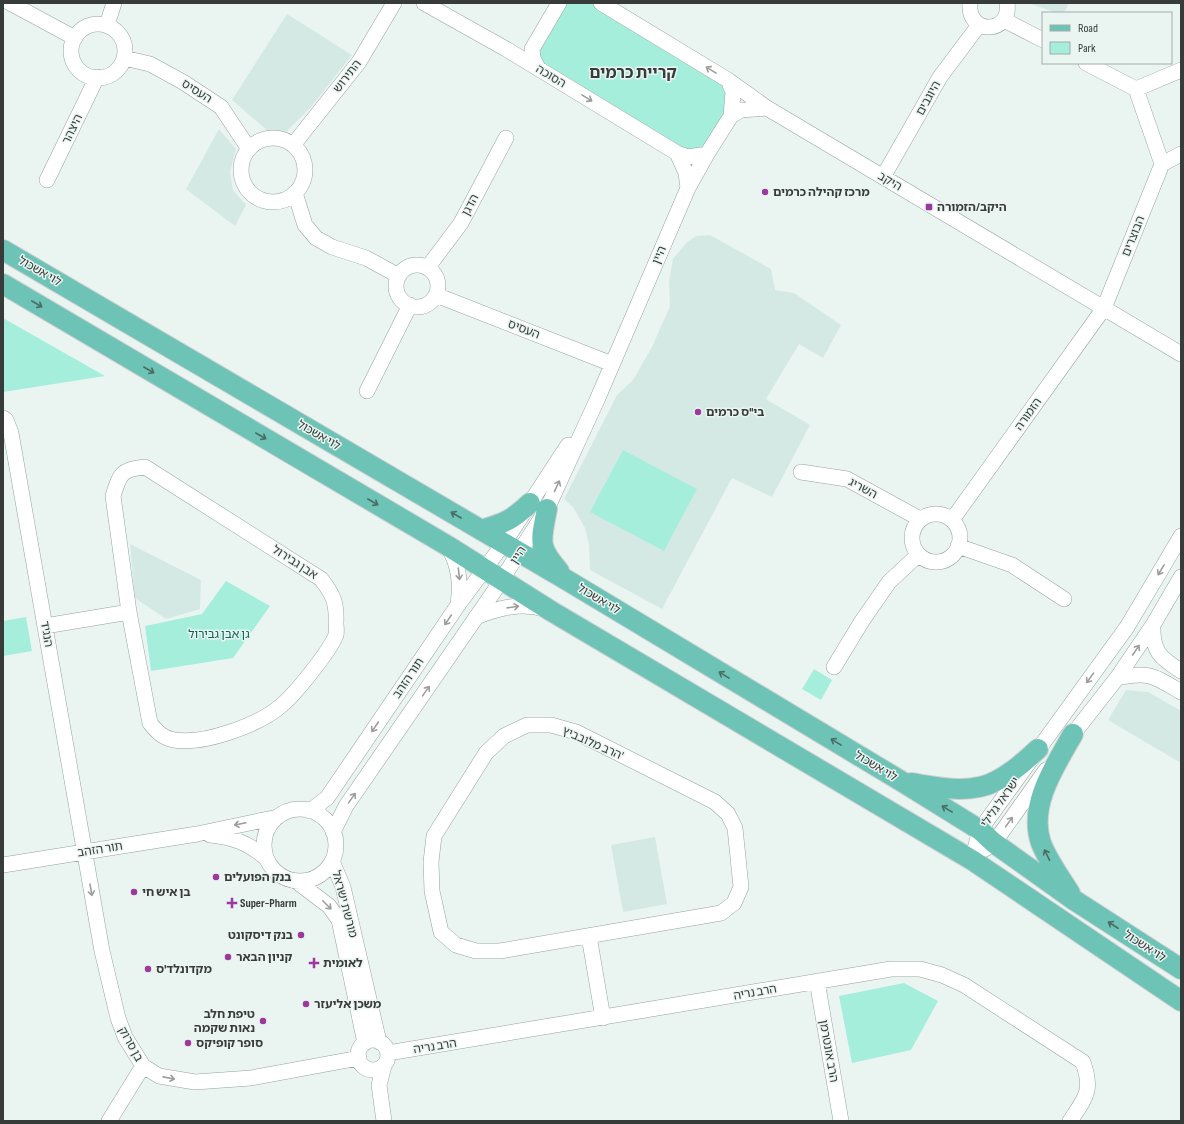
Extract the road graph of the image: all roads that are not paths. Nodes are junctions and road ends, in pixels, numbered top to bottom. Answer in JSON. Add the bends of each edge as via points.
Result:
{"nodes":[{"id":1,"x":10,"y":3,"type":"edge"},
{"id":2,"x":114,"y":3,"type":"edge"},
{"id":3,"x":394,"y":3,"type":"edge"},
{"id":4,"x":424,"y":3,"type":"edge"},
{"id":5,"x":601,"y":3,"type":"edge"},
{"id":6,"x":970,"y":3,"type":"edge"},
{"id":7,"x":1007,"y":3,"type":"edge"},
{"id":8,"x":559,"y":4,"type":"edge"},
{"id":9,"x":1004,"y":20,"type":"junction"},
{"id":10,"x":107,"y":25,"type":"junction"},
{"id":11,"x":979,"y":25,"type":"junction"},
{"id":12,"x":538,"y":36,"type":"junction"},
{"id":13,"x":75,"y":38,"type":"junction"},
{"id":14,"x":1042,"y":39,"type":"edge"},
{"id":15,"x":506,"y":49,"type":"junction"},
{"id":16,"x":124,"y":58,"type":"junction"},
{"id":17,"x":1088,"y":64,"type":"edge"},
{"id":18,"x":538,"y":68,"type":"junction"},
{"id":19,"x":1181,"y":70,"type":"edge"},
{"id":20,"x":97,"y":77,"type":"junction"},
{"id":21,"x":728,"y":80,"type":"junction"},
{"id":22,"x":1136,"y":89,"type":"junction"},
{"id":23,"x":767,"y":108,"type":"junction"},
{"id":24,"x":731,"y":116,"type":"junction"},
{"id":25,"x":506,"y":138,"type":"dead end"},
{"id":26,"x":293,"y":145,"type":"junction"},
{"id":27,"x":249,"y":149,"type":"junction"},
{"id":28,"x":677,"y":153,"type":"junction"},
{"id":29,"x":707,"y":154,"type":"junction"},
{"id":30,"x":1181,"y":154,"type":"edge"},
{"id":31,"x":1162,"y":164,"type":"junction"},
{"id":32,"x":883,"y":177,"type":"junction"},
{"id":33,"x":47,"y":180,"type":"dead end"},
{"id":34,"x":688,"y":188,"type":"junction"},
{"id":35,"x":295,"y":193,"type":"junction"},
{"id":36,"x":3,"y":250,"type":"edge"},
{"id":37,"x":428,"y":268,"type":"junction"},
{"id":38,"x":399,"y":276,"type":"junction"},
{"id":39,"x":3,"y":284,"type":"edge"},
{"id":40,"x":436,"y":295,"type":"junction"},
{"id":41,"x":410,"y":306,"type":"junction"},
{"id":42,"x":1104,"y":308,"type":"junction"},
{"id":43,"x":1181,"y":354,"type":"edge"},
{"id":44,"x":612,"y":364,"type":"junction"},
{"id":45,"x":367,"y":392,"type":"dead end"},
{"id":46,"x":3,"y":418,"type":"edge"},
{"id":47,"x":801,"y":472,"type":"dead end"},
{"id":48,"x":538,"y":506,"type":"junction"},
{"id":49,"x":920,"y":519,"type":"junction"},
{"id":50,"x":952,"y":520,"type":"junction"},
{"id":51,"x":481,"y":530,"type":"junction"},
{"id":52,"x":1181,"y":536,"type":"edge"},
{"id":53,"x":448,"y":546,"type":"junction"},
{"id":54,"x":958,"y":546,"type":"junction"},
{"id":55,"x":512,"y":548,"type":"junction"},
{"id":56,"x":918,"y":555,"type":"junction"},
{"id":57,"x":485,"y":569,"type":"junction"},
{"id":58,"x":1181,"y":577,"type":"edge"},
{"id":59,"x":565,"y":579,"type":"junction"},
{"id":60,"x":502,"y":580,"type":"junction"},
{"id":61,"x":1064,"y":599,"type":"dead end"},
{"id":62,"x":458,"y":605,"type":"junction"},
{"id":63,"x":551,"y":611,"type":"junction"},
{"id":64,"x":129,"y":612,"type":"junction"},
{"id":65,"x":476,"y":617,"type":"junction"},
{"id":66,"x":1153,"y":625,"type":"junction"},
{"id":67,"x":45,"y":626,"type":"junction"},
{"id":68,"x":834,"y":667,"type":"dead end"},
{"id":69,"x":1181,"y":671,"type":"edge"},
{"id":70,"x":1117,"y":678,"type":"junction"},
{"id":71,"x":1181,"y":692,"type":"edge"},
{"id":72,"x":1073,"y":734,"type":"junction"},
{"id":73,"x":1038,"y":749,"type":"junction"},
{"id":74,"x":901,"y":781,"type":"junction"},
{"id":75,"x":310,"y":811,"type":"junction"},
{"id":76,"x":278,"y":817,"type":"junction"},
{"id":77,"x":333,"y":832,"type":"junction"},
{"id":78,"x":197,"y":834,"type":"junction"},
{"id":79,"x":987,"y":836,"type":"junction"},
{"id":80,"x":84,"y":852,"type":"junction"},
{"id":81,"x":266,"y":858,"type":"junction"},
{"id":82,"x":972,"y":860,"type":"junction"},
{"id":83,"x":332,"y":861,"type":"junction"},
{"id":84,"x":3,"y":865,"type":"edge"},
{"id":85,"x":296,"y":881,"type":"junction"},
{"id":86,"x":1074,"y":900,"type":"junction"},
{"id":87,"x":588,"y":936,"type":"junction"},
{"id":88,"x":1181,"y":969,"type":"edge"},
{"id":89,"x":817,"y":981,"type":"junction"},
{"id":90,"x":1181,"y":1001,"type":"edge"},
{"id":91,"x":603,"y":1018,"type":"junction"},
{"id":92,"x":377,"y":1055,"type":"junction"},
{"id":93,"x":143,"y":1066,"type":"junction"},
{"id":94,"x":109,"y":1121,"type":"edge"},
{"id":95,"x":384,"y":1121,"type":"edge"},
{"id":96,"x":841,"y":1121,"type":"edge"},
{"id":97,"x":1070,"y":1121,"type":"edge"}],
"edges":[{"from":1,"to":13,"type":"street"},
{"from":2,"to":10,"type":"street"},
{"from":3,"to":26,"type":"street","name":"התירוש","via":[[359,62]]},
{"from":4,"to":15,"type":"street","name":"הסוכה"},
{"from":21,"to":5,"type":"street","name":"היקב","one_way":true},
{"from":6,"to":11,"type":"street","via":[[971,15]]},
{"from":7,"to":9,"type":"street"},
{"from":8,"to":12,"type":"street"},
{"from":9,"to":11,"type":"street","via":[[995,26]]},
{"from":9,"to":14,"type":"street"},
{"from":10,"to":13,"type":"street","via":[[92,24],[79,32]]},
{"from":10,"to":16,"type":"street","via":[[122,38]]},
{"from":11,"to":32,"type":"street","name":"היוגבים","via":[[940,77]]},
{"from":12,"to":15,"type":"street","via":[[523,47]]},
{"from":12,"to":18,"type":"street","via":[[532,49],[532,58]]},
{"from":13,"to":20,"type":"street","via":[[72,46],[75,64],[88,76]]},
{"from":15,"to":18,"type":"street","name":"הסוכה"},
{"from":16,"to":20,"type":"street","via":[[117,70],[104,77]]},
{"from":16,"to":27,"type":"street","name":"העסיס","via":[[150,64],[221,107]]},
{"from":17,"to":22,"type":"street"},
{"from":18,"to":28,"type":"street","name":"הסוכה","one_way":true},
{"from":19,"to":22,"type":"street"},
{"from":20,"to":33,"type":"street","name":"היצהר"},
{"from":21,"to":23,"type":"street","name":"היקב"},
{"from":21,"to":24,"type":"street","name":"היין","via":[[733,92]]},
{"from":22,"to":31,"type":"street"},
{"from":23,"to":24,"type":"street","via":[[741,110]]},
{"from":23,"to":32,"type":"street","name":"היקב"},
{"from":24,"to":29,"type":"street","name":"היין"},
{"from":25,"to":37,"type":"street","name":"הדגן","via":[[461,223]]},
{"from":26,"to":27,"type":"street","via":[[275,138],[265,139]]},
{"from":26,"to":35,"type":"street","via":[[300,153],[305,174],[302,184]]},
{"from":27,"to":35,"type":"street","via":[[242,169],[243,180],[248,189],[266,201],[276,202]]},
{"from":28,"to":29,"type":"street","name":"הסוכה","via":[[688,157]]},
{"from":28,"to":34,"type":"street","via":[[686,173]]},
{"from":29,"to":34,"type":"street","name":"היין"},
{"from":30,"to":31,"type":"street"},
{"from":31,"to":42,"type":"street","name":"הבוצרים"},
{"from":32,"to":42,"type":"street","name":"היקב"},
{"from":34,"to":44,"type":"street","name":"היין"},
{"from":35,"to":38,"type":"street","via":[[305,226],[316,238],[332,247],[366,258]]},
{"from":51,"to":36,"type":"main road","name":"לוי אשכול","one_way":true},
{"from":37,"to":38,"type":"street","via":[[411,266]]},
{"from":37,"to":40,"type":"street","via":[[436,276]]},
{"from":38,"to":41,"type":"street","via":[[399,296]]},
{"from":39,"to":53,"type":"main road","name":"לוי אשכול","one_way":true},
{"from":40,"to":41,"type":"street","via":[[425,305]]},
{"from":40,"to":44,"type":"street","name":"העסיס"},
{"from":41,"to":45,"type":"street"},
{"from":42,"to":43,"type":"street","name":"היקב"},
{"from":42,"to":50,"type":"street","name":"הזמורה"},
{"from":44,"to":48,"type":"street","name":"היין","via":[[597,400]]},
{"from":46,"to":67,"type":"street","name":"הנגיד","via":[[11,433]]},
{"from":47,"to":49,"type":"street","name":"השריג","via":[[847,479]]},
{"from":48,"to":51,"type":"main road","via":[[505,523]]},
{"from":48,"to":55,"type":"street","name":"היין"},
{"from":48,"to":59,"type":"main road","via":[[546,556]]},
{"from":49,"to":50,"type":"street","via":[[936,514]]},
{"from":49,"to":56,"type":"street","via":[[914,527],[912,537]]},
{"from":50,"to":54,"type":"street","via":[[958,528]]},
{"from":51,"to":55,"type":"main road","name":"לוי אשכול"},
{"from":52,"to":73,"type":"street","name":"ישראל גלילי","one_way":true,"via":[[1132,619]]},
{"from":53,"to":57,"type":"main road","name":"לוי אשכול"},
{"from":53,"to":62,"type":"street","one_way":true,"via":[[460,574]]},
{"from":54,"to":56,"type":"street","via":[[954,553],[941,562],[932,562]]},
{"from":54,"to":61,"type":"street","via":[[1012,565]]},
{"from":55,"to":57,"type":"street","name":"תור הזהב"},
{"from":55,"to":59,"type":"main road","name":"לוי אשכול"},
{"from":55,"to":60,"type":"street","name":"היין"},
{"from":56,"to":68,"type":"street","via":[[889,582]]},
{"from":57,"to":60,"type":"main road","name":"לוי אשכול"},
{"from":57,"to":62,"type":"street","name":"תור הזהב"},
{"from":58,"to":66,"type":"street","name":"ישראל גלילי"},
{"from":74,"to":59,"type":"main road","name":"לוי אשכול","one_way":true},
{"from":60,"to":63,"type":"main road","name":"לוי אשכול"},
{"from":60,"to":65,"type":"street","name":"תור הזהב"},
{"from":62,"to":75,"type":"street","name":"תור הזהב","one_way":true,"via":[[326,798]]},
{"from":65,"to":63,"type":"street","one_way":true,"via":[[498,609],[517,606]]},
{"from":63,"to":82,"type":"main road","name":"לוי אשכול"},
{"from":64,"to":64,"type":"street","name":"אבן גבירול","via":[[150,723],[158,734],[174,740],[206,739],[254,724],[282,705],[325,654],[336,634],[336,609],[331,591],[321,579],[145,467],[129,468],[119,478],[113,496]]},
{"from":64,"to":67,"type":"street"},
{"from":77,"to":65,"type":"street","name":"תור הזהב","one_way":true,"via":[[346,806]]},
{"from":66,"to":69,"type":"street","via":[[1156,651],[1166,662]]},
{"from":70,"to":66,"type":"street","name":"ישראל גלילי","one_way":true},
{"from":67,"to":80,"type":"street","name":"הנגיד"},
{"from":70,"to":71,"type":"street","via":[[1137,674],[1155,677]]},
{"from":70,"to":72,"type":"street","name":"ישראל גלילי"},
{"from":79,"to":72,"type":"street","name":"ישראל גלילי","one_way":true},
{"from":86,"to":72,"type":"main road","one_way":true,"via":[[1049,859],[1037,827],[1045,788]]},
{"from":73,"to":74,"type":"main road","via":[[1013,771],[995,782],[982,786],[964,789]]},
{"from":73,"to":79,"type":"street","name":"ישראל גלילי"},
{"from":79,"to":74,"type":"main road","name":"לוי אשכול","one_way":true},
{"from":75,"to":76,"type":"street","via":[[290,811]]},
{"from":75,"to":77,"type":"street","via":[[328,823]]},
{"from":76,"to":78,"type":"street","name":"תור הזהב","one_way":true},
{"from":76,"to":81,"type":"street","via":[[265,835]]},
{"from":77,"to":83,"type":"street","via":[[336,847]]},
{"from":78,"to":80,"type":"street","name":"תור הזהב"},
{"from":78,"to":81,"type":"street","name":"תור הזהב","via":[[230,837],[244,842]]},
{"from":79,"to":82,"type":"street","name":"ישראל גלילי"},
{"from":79,"to":86,"type":"main road","name":"לוי אשכול"},
{"from":80,"to":84,"type":"street","name":"תור הזהב"},
{"from":80,"to":93,"type":"street","name":"בן סרוק","one_way":true,"via":[[102,951],[118,1018],[125,1037]]},
{"from":81,"to":85,"type":"street","via":[[278,874]]},
{"from":82,"to":90,"type":"main road","name":"לוי אשכול"},
{"from":83,"to":85,"type":"street","via":[[317,877],[307,881]]},
{"from":83,"to":92,"type":"street","name":"מורשת ישראל","via":[[343,887]]},
{"from":85,"to":92,"type":"street","name":"מורשת ישראל","one_way":true,"via":[[329,906],[338,920]]},
{"from":88,"to":86,"type":"main road","name":"לוי אשכול","one_way":true},
{"from":87,"to":87,"type":"street","name":"הרב מלובביץ'","via":[[721,913],[734,903],[741,887],[735,828],[728,814],[715,802],[576,732],[551,725],[527,725],[504,736],[486,753],[434,836],[431,862],[432,891],[441,932],[456,945],[476,950],[500,951]]},
{"from":87,"to":91,"type":"street"},
{"from":89,"to":91,"type":"street","name":"הרב נריה"},
{"from":89,"to":96,"type":"street","name":"הרב אונטרמן"},
{"from":89,"to":97,"type":"street","name":"הרב נריה","via":[[891,969],[920,969],[964,985],[1083,1062],[1088,1077],[1086,1097]]},
{"from":91,"to":92,"type":"street","name":"הרב נריה"},
{"from":93,"to":92,"type":"street","name":"בן סרוק","one_way":true,"via":[[160,1076],[195,1082],[251,1078],[359,1058],[360,1050]]},
{"from":92,"to":95,"type":"street","name":"מורשת ישראל"},
{"from":93,"to":94,"type":"street"}]}
